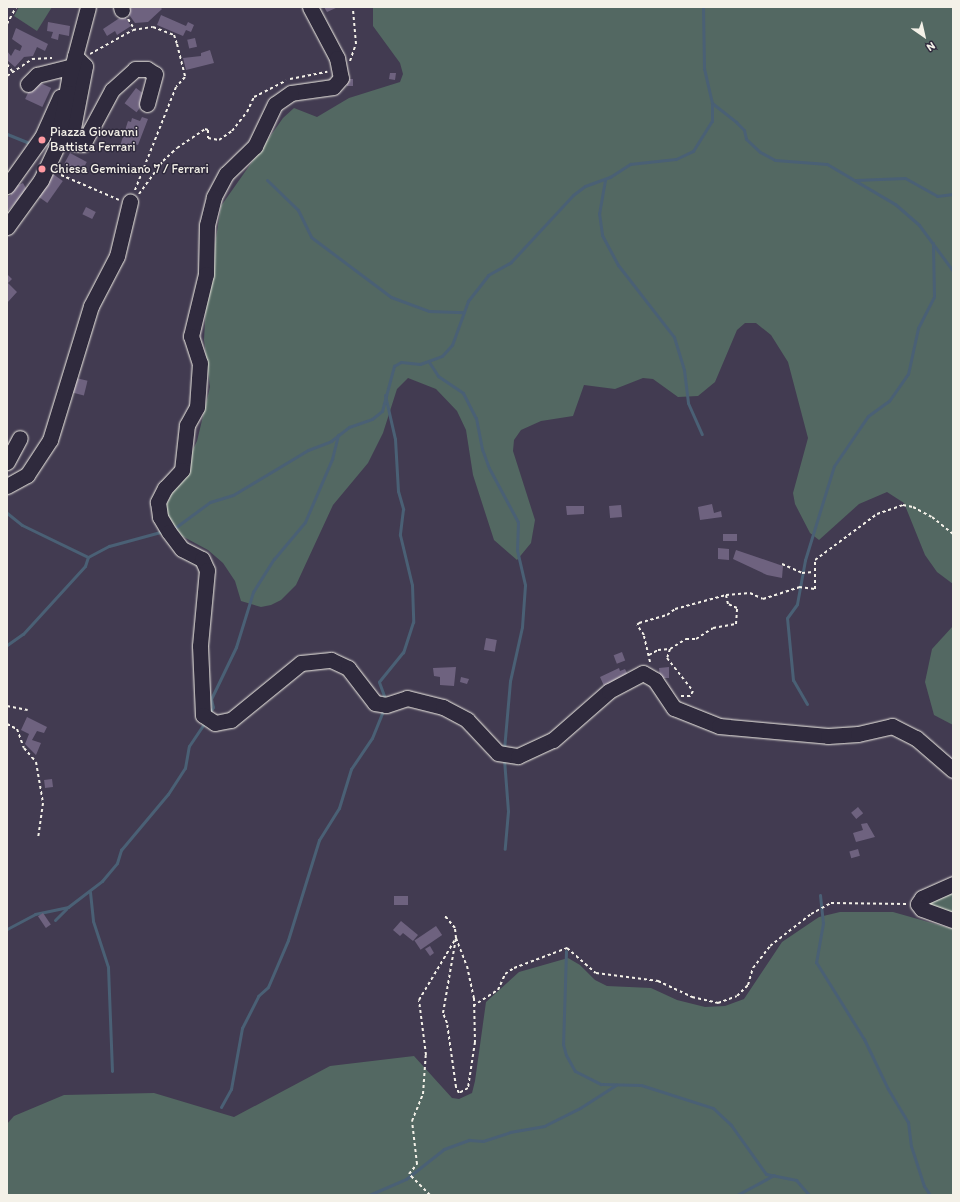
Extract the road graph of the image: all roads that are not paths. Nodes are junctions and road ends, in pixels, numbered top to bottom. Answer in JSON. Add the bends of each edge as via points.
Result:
{"nodes":[{"id":1,"x":88,"y":7,"type":"edge"},
{"id":2,"x":310,"y":7,"type":"edge"},
{"id":3,"x":70,"y":73,"type":"junction"},
{"id":4,"x":28,"y":84,"type":"dead end"},
{"id":5,"x":147,"y":104,"type":"dead end"},
{"id":6,"x":7,"y":186,"type":"edge"},
{"id":7,"x":128,"y":207,"type":"road end"},
{"id":8,"x":7,"y":227,"type":"edge"},
{"id":9,"x":20,"y":438,"type":"dead end"},
{"id":10,"x":7,"y":462,"type":"edge"},
{"id":11,"x":7,"y":486,"type":"edge"},
{"id":12,"x":953,"y":770,"type":"edge"},
{"id":13,"x":953,"y":884,"type":"edge"},
{"id":14,"x":953,"y":920,"type":"edge"}],
"edges":[{"from":1,"to":3,"type":"street"},
{"from":2,"to":12,"type":"street","via":[[342,70],[338,84],[333,87],[291,93],[275,104],[255,146],[226,174],[219,185],[207,225],[208,259],[191,336],[200,364],[197,407],[187,425],[182,470],[165,488],[158,508],[176,542],[202,559],[207,570],[200,646],[203,715],[215,723],[231,720],[301,663],[331,660],[348,668],[375,703],[386,705],[407,698],[443,707],[467,720],[498,753],[510,757],[553,740],[626,680],[638,674],[650,675],[679,711],[730,728],[828,736],[858,734],[892,726],[916,738]]},
{"from":3,"to":4,"type":"street","via":[[37,75]]},
{"from":3,"to":5,"type":"street","via":[[85,66],[71,139],[74,143],[83,144],[112,90],[135,70],[147,69],[155,74]]},
{"from":3,"to":6,"type":"street","via":[[52,120],[28,159]]},
{"from":3,"to":8,"type":"street","via":[[65,112],[51,158],[41,180]]},
{"from":7,"to":11,"type":"street","via":[[117,256],[91,306],[50,440],[27,475]]},
{"from":9,"to":10,"type":"street"},
{"from":13,"to":14,"type":"street","via":[[922,898],[918,904],[922,909]]}]}
